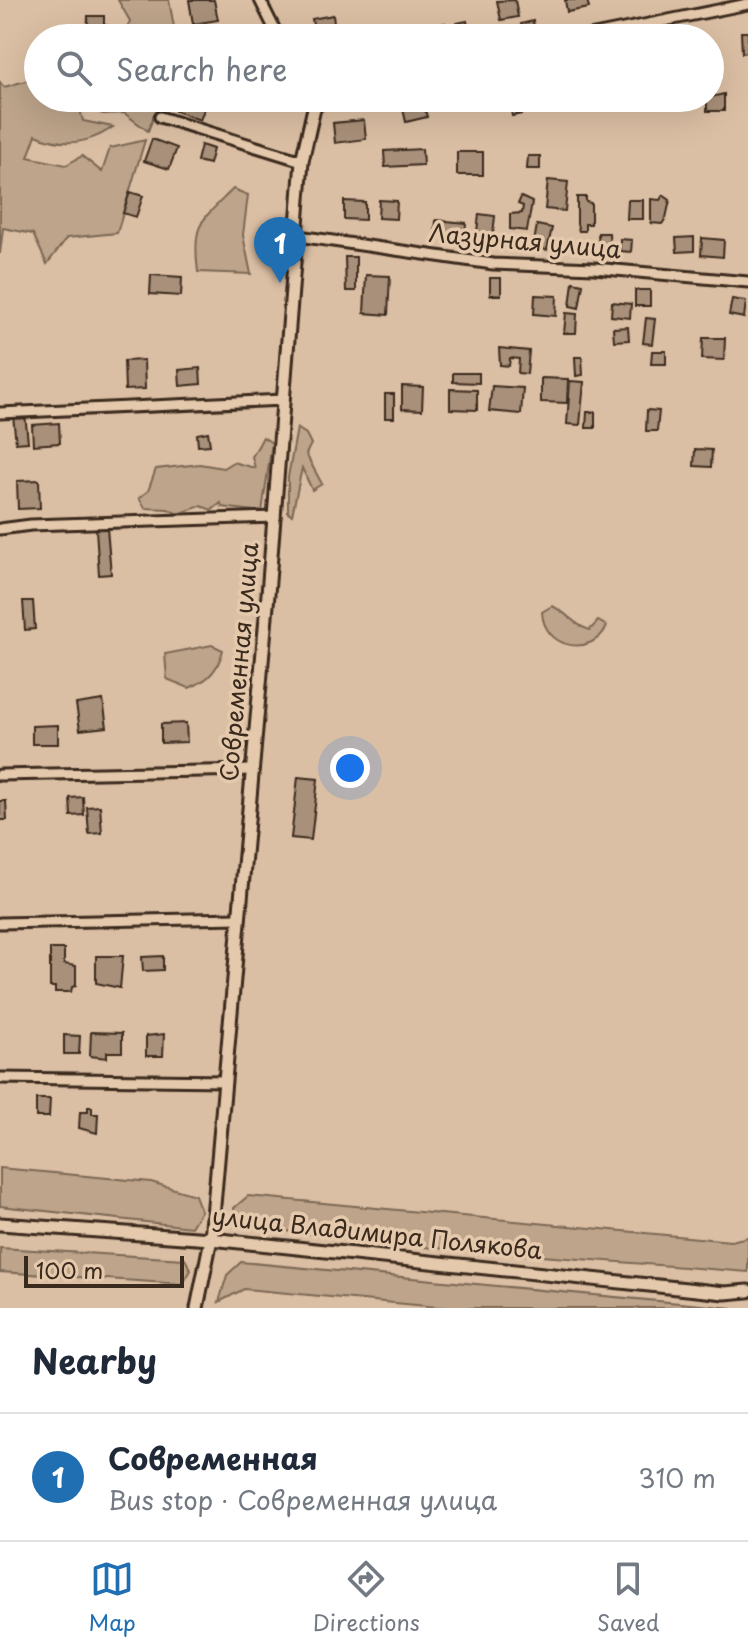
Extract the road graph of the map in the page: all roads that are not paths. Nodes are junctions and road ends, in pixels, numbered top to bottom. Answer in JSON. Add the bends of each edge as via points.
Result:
{"nodes":[{"id":1,"x":260,"y":0,"type":"edge"},
{"id":2,"x":748,"y":4,"type":"edge"},
{"id":3,"x":272,"y":24,"type":"edge"},
{"id":4,"x":649,"y":24,"type":"edge"},
{"id":5,"x":310,"y":112,"type":"edge"},
{"id":6,"x":160,"y":117,"type":"dead end"},
{"id":7,"x":302,"y":161,"type":"junction"},
{"id":8,"x":298,"y":236,"type":"junction"},
{"id":9,"x":748,"y":282,"type":"edge"},
{"id":10,"x":284,"y":400,"type":"junction"},
{"id":11,"x":0,"y":413,"type":"edge"},
{"id":12,"x":275,"y":517,"type":"junction"},
{"id":13,"x":0,"y":529,"type":"edge"},
{"id":14,"x":253,"y":770,"type":"junction"},
{"id":15,"x":0,"y":775,"type":"edge"},
{"id":16,"x":239,"y":918,"type":"junction"},
{"id":17,"x":0,"y":923,"type":"edge"},
{"id":18,"x":0,"y":1078,"type":"edge"},
{"id":19,"x":225,"y":1081,"type":"junction"},
{"id":20,"x":0,"y":1224,"type":"edge"},
{"id":21,"x":211,"y":1239,"type":"junction"},
{"id":22,"x":748,"y":1291,"type":"edge"},
{"id":23,"x":197,"y":1308,"type":"edge"}],
"edges":[{"from":1,"to":3,"type":"street"},
{"from":2,"to":4,"type":"street"},
{"from":5,"to":7,"type":"street","name":"Современная улица"},
{"from":6,"to":7,"type":"street"},
{"from":7,"to":8,"type":"street","name":"Современная улица"},
{"from":8,"to":9,"type":"street","name":"Лазурная улица","via":[[493,264]]},
{"from":8,"to":10,"type":"street","name":"Современная улица"},
{"from":10,"to":11,"type":"street"},
{"from":10,"to":12,"type":"street","name":"Современная улица"},
{"from":12,"to":13,"type":"street"},
{"from":12,"to":14,"type":"street","name":"Современная улица"},
{"from":14,"to":15,"type":"street"},
{"from":14,"to":16,"type":"street","name":"Современная улица"},
{"from":16,"to":17,"type":"street"},
{"from":16,"to":19,"type":"street","name":"Современная улица"},
{"from":18,"to":19,"type":"street"},
{"from":19,"to":21,"type":"street","name":"Современная улица"},
{"from":20,"to":21,"type":"street","name":"улица Владимира Полякова"},
{"from":21,"to":22,"type":"street","name":"улица Владимира Полякова","via":[[725,1293]]},
{"from":21,"to":23,"type":"street","name":"Современная улица"}]}
